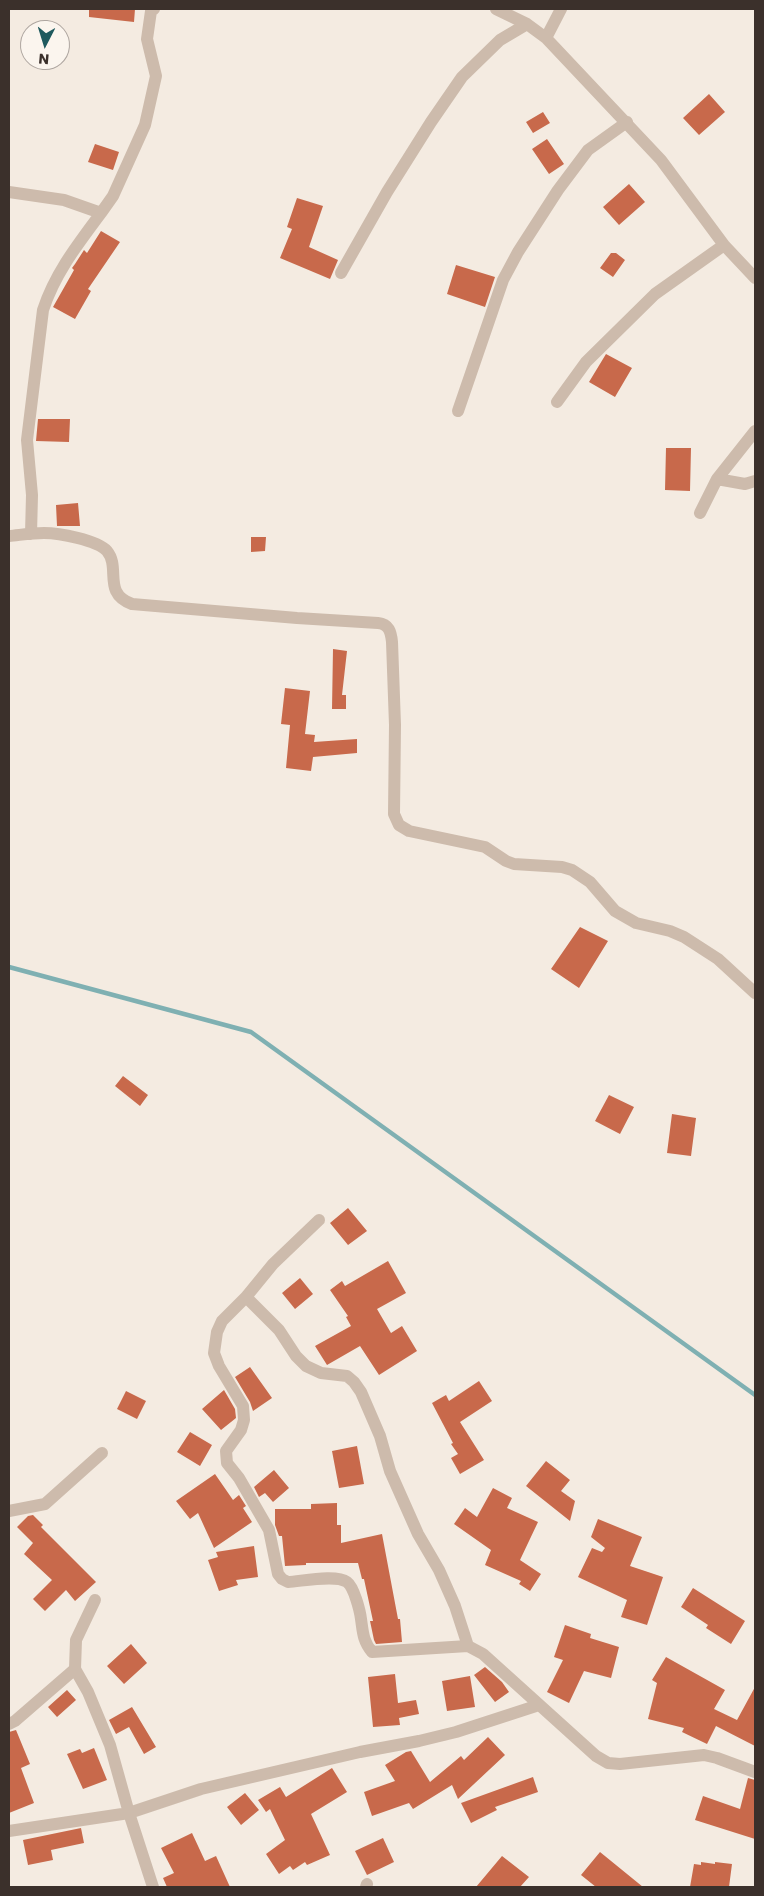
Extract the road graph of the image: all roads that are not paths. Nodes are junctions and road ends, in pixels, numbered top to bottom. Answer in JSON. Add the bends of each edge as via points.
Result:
{"nodes":[{"id":1,"x":154,"y":9,"type":"edge"},
{"id":2,"x":496,"y":9,"type":"edge"},
{"id":3,"x":561,"y":9,"type":"edge"},
{"id":4,"x":527,"y":24,"type":"junction"},
{"id":5,"x":546,"y":38,"type":"junction"},
{"id":6,"x":627,"y":122,"type":"junction"},
{"id":7,"x":9,"y":192,"type":"edge"},
{"id":8,"x":101,"y":213,"type":"junction"},
{"id":9,"x":724,"y":245,"type":"junction"},
{"id":10,"x":342,"y":273,"type":"dead end"},
{"id":11,"x":755,"y":278,"type":"edge"},
{"id":12,"x":557,"y":402,"type":"dead end"},
{"id":13,"x":458,"y":411,"type":"dead end"},
{"id":14,"x":755,"y":431,"type":"edge"},
{"id":15,"x":717,"y":479,"type":"junction"},
{"id":16,"x":755,"y":481,"type":"edge"},
{"id":17,"x":700,"y":513,"type":"dead end"},
{"id":18,"x":31,"y":534,"type":"junction"},
{"id":19,"x":9,"y":536,"type":"edge"},
{"id":20,"x":755,"y":993,"type":"edge"},
{"id":21,"x":319,"y":1220,"type":"dead end"},
{"id":22,"x":246,"y":1297,"type":"junction"},
{"id":23,"x":102,"y":1453,"type":"dead end"},
{"id":24,"x":9,"y":1512,"type":"edge"},
{"id":25,"x":96,"y":1600,"type":"dead end"},
{"id":26,"x":468,"y":1646,"type":"junction"},
{"id":27,"x":75,"y":1669,"type":"junction"},
{"id":28,"x":539,"y":1705,"type":"junction"},
{"id":29,"x":9,"y":1724,"type":"edge"},
{"id":30,"x":755,"y":1772,"type":"edge"},
{"id":31,"x":129,"y":1813,"type":"junction"},
{"id":32,"x":9,"y":1831,"type":"edge"},
{"id":33,"x":153,"y":1887,"type":"edge"}],
"edges":[{"from":1,"to":8,"type":"street","via":[[146,39],[156,76],[145,125],[113,196]]},
{"from":2,"to":4,"type":"street"},
{"from":3,"to":5,"type":"street"},
{"from":4,"to":5,"type":"street"},
{"from":4,"to":10,"type":"street","via":[[500,40],[462,78],[387,192]]},
{"from":5,"to":6,"type":"street"},
{"from":6,"to":9,"type":"street","via":[[661,160]]},
{"from":6,"to":13,"type":"street","via":[[588,150],[518,252],[503,280]]},
{"from":7,"to":8,"type":"street","via":[[64,200]]},
{"from":8,"to":18,"type":"street","via":[[66,259],[43,310],[27,440],[32,496]]},
{"from":9,"to":11,"type":"street"},
{"from":9,"to":12,"type":"street","via":[[655,294],[586,362]]},
{"from":14,"to":15,"type":"street"},
{"from":15,"to":16,"type":"street","via":[[745,484]]},
{"from":15,"to":17,"type":"street"},
{"from":18,"to":19,"type":"street"},
{"from":18,"to":20,"type":"street","via":[[77,538],[105,549],[110,556],[117,594],[132,604],[385,625],[391,634],[392,651],[394,814],[401,827],[485,847],[514,864],[572,870],[590,882],[614,911],[636,923],[684,937],[718,959]]},
{"from":21,"to":22,"type":"street","via":[[273,1264]]},
{"from":22,"to":26,"type":"street","via":[[306,1366],[320,1373],[347,1376],[361,1392],[380,1436],[390,1471],[418,1534],[439,1570]]},
{"from":22,"to":26,"type":"street","via":[[222,1321],[216,1332],[214,1352],[218,1366],[243,1406],[244,1420],[226,1451],[227,1463],[269,1530],[278,1574],[288,1582],[337,1578],[351,1586],[365,1642],[372,1652]]},
{"from":23,"to":24,"type":"street","via":[[45,1504]]},
{"from":25,"to":27,"type":"street","via":[[76,1640]]},
{"from":26,"to":28,"type":"street","via":[[483,1654]]},
{"from":27,"to":29,"type":"street"},
{"from":27,"to":31,"type":"street","via":[[110,1745]]},
{"from":28,"to":30,"type":"street","via":[[608,1763],[704,1756]]},
{"from":28,"to":31,"type":"street","via":[[456,1732],[201,1789]]},
{"from":31,"to":32,"type":"street"},
{"from":31,"to":33,"type":"street"}]}
